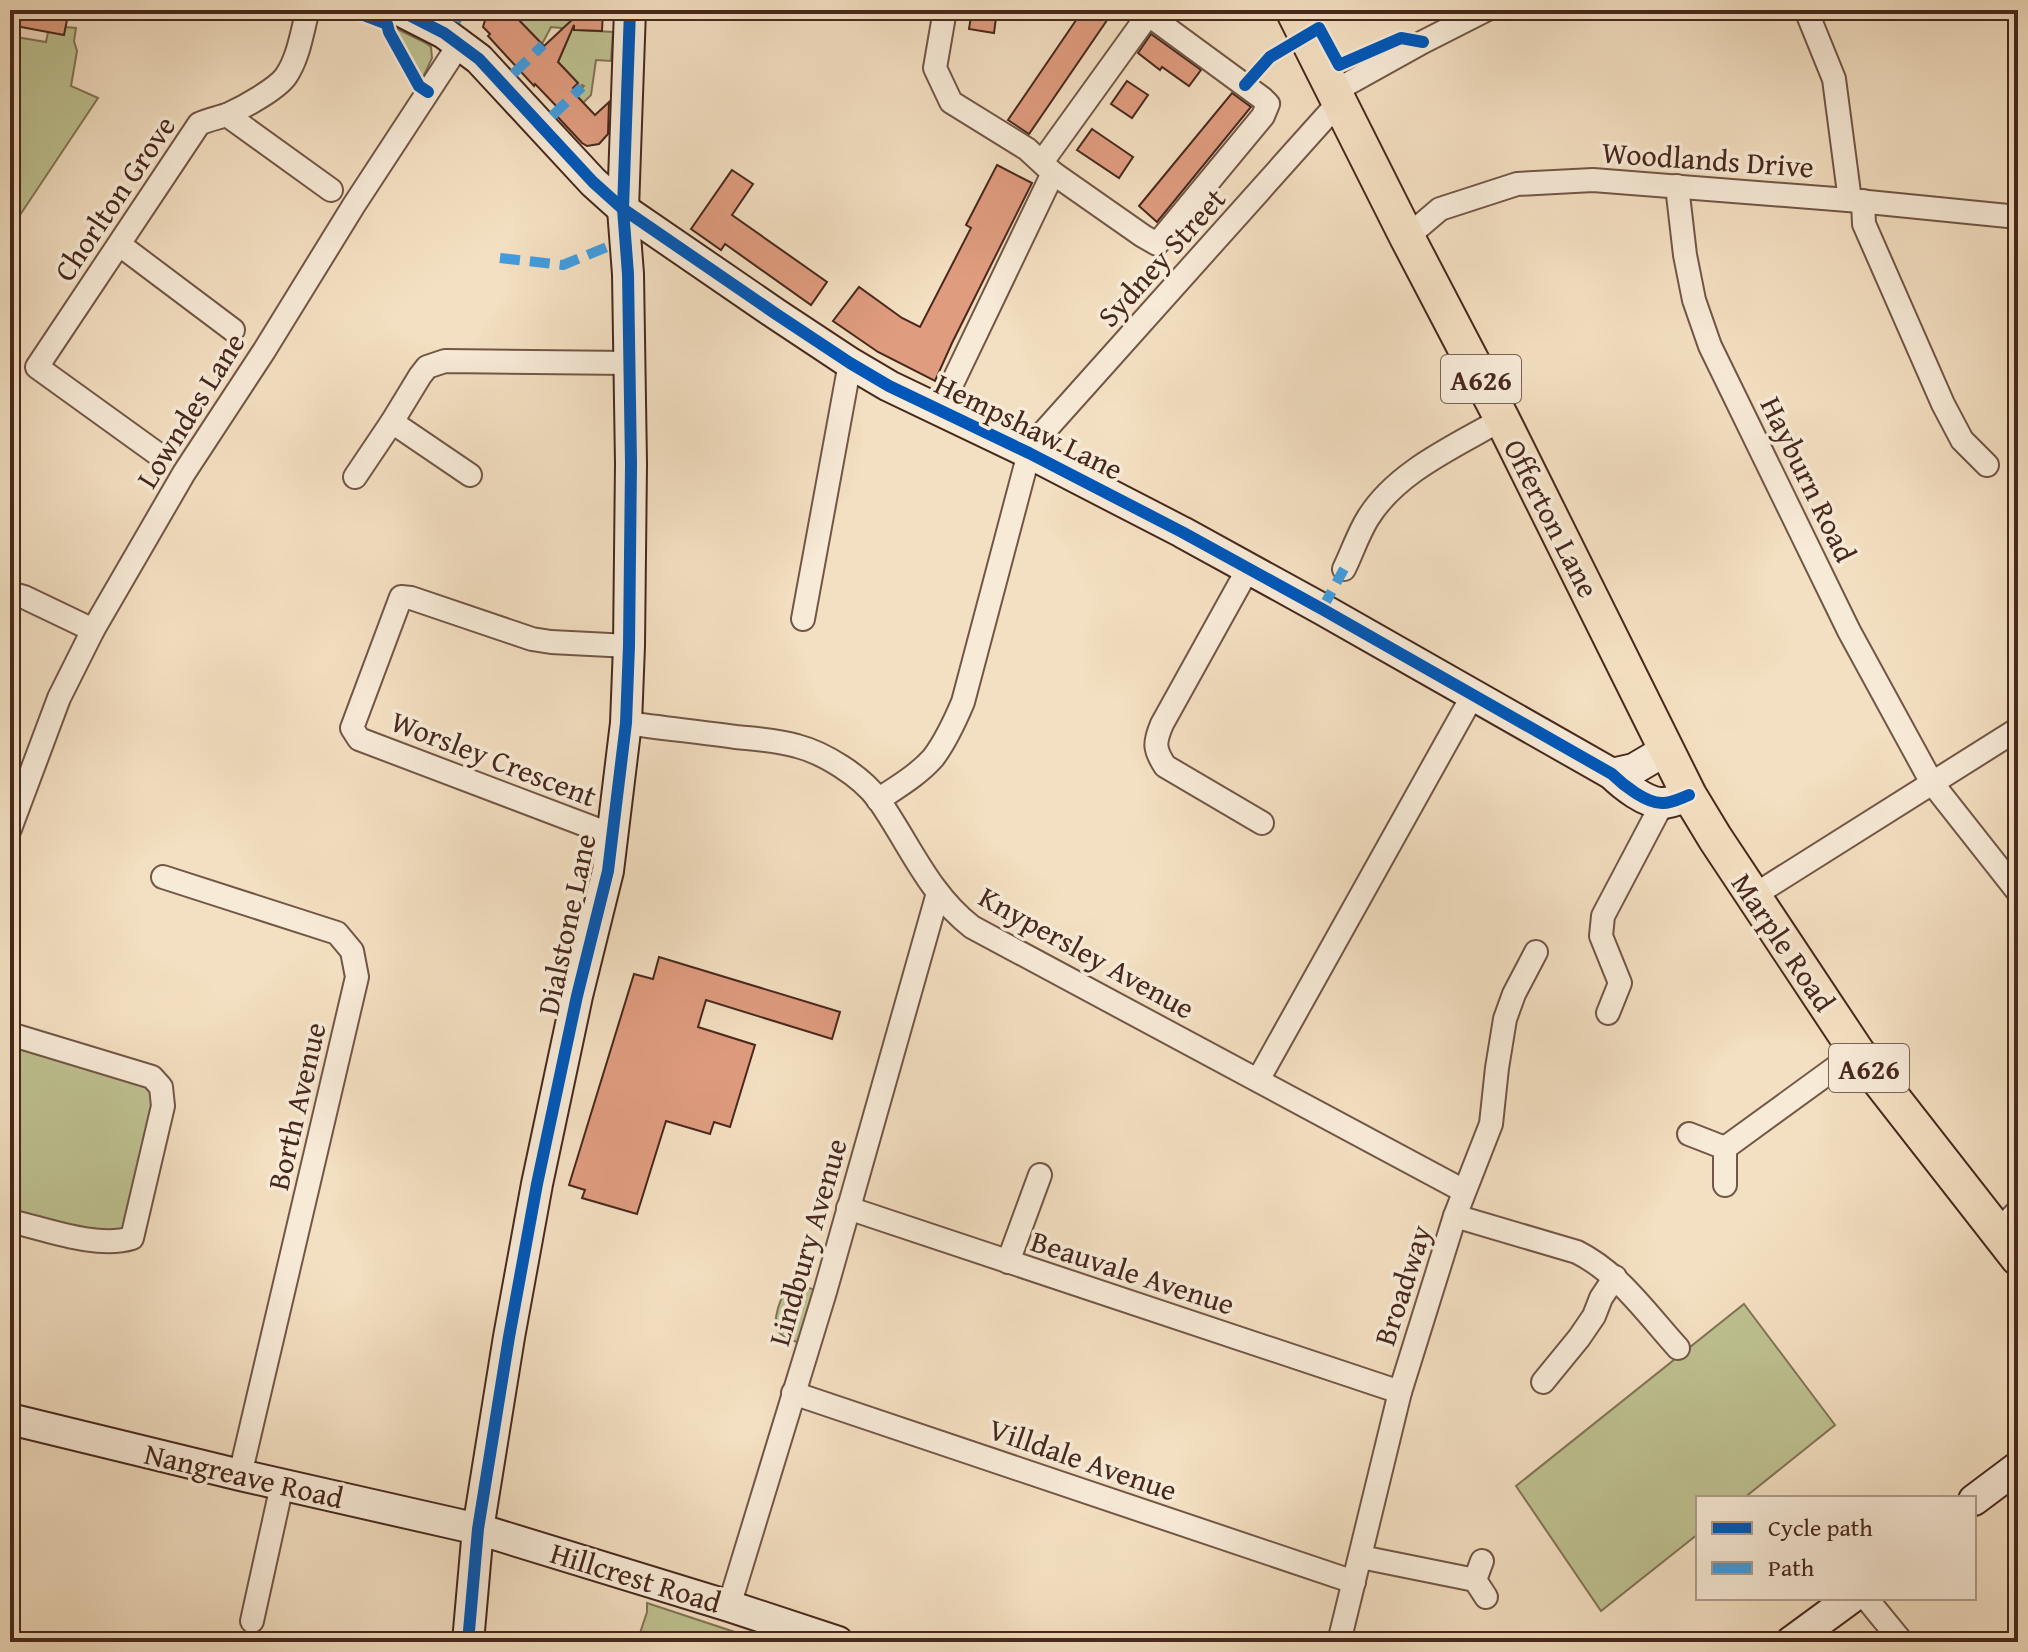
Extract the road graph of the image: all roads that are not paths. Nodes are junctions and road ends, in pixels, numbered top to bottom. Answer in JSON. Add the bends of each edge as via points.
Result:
{"nodes":[{"id":1,"x":308,"y":10,"type":"edge"},
{"id":2,"x":630,"y":10,"type":"edge"},
{"id":3,"x":945,"y":10,"type":"edge"},
{"id":4,"x":1293,"y":10,"type":"edge"},
{"id":5,"x":1486,"y":10,"type":"edge"},
{"id":6,"x":1806,"y":10,"type":"edge"},
{"id":7,"x":412,"y":12,"type":"edge"},
{"id":8,"x":1145,"y":12,"type":"edge"},
{"id":9,"x":460,"y":43,"type":"junction"},
{"id":10,"x":1336,"y":97,"type":"junction"},
{"id":11,"x":227,"y":115,"type":"junction"},
{"id":12,"x":624,"y":146,"type":"junction"},
{"id":13,"x":573,"y":159,"type":"junction"},
{"id":14,"x":1048,"y":168,"type":"junction"},
{"id":15,"x":1677,"y":186,"type":"junction"},
{"id":16,"x":331,"y":190,"type":"dead end"},
{"id":17,"x":1856,"y":201,"type":"junction"},
{"id":18,"x":623,"y":209,"type":"junction"},
{"id":19,"x":2018,"y":217,"type":"edge"},
{"id":20,"x":1407,"y":237,"type":"junction"},
{"id":21,"x":120,"y":245,"type":"junction"},
{"id":22,"x":687,"y":254,"type":"junction"},
{"id":23,"x":628,"y":274,"type":"junction"},
{"id":24,"x":233,"y":330,"type":"dead end"},
{"id":25,"x":630,"y":363,"type":"junction"},
{"id":26,"x":850,"y":363,"type":"junction"},
{"id":27,"x":939,"y":411,"type":"junction"},
{"id":28,"x":1502,"y":419,"type":"junction"},
{"id":29,"x":392,"y":422,"type":"junction"},
{"id":30,"x":1029,"y":453,"type":"junction"},
{"id":31,"x":159,"y":455,"type":"dead end"},
{"id":32,"x":1987,"y":465,"type":"dead end"},
{"id":33,"x":470,"y":475,"type":"dead end"},
{"id":34,"x":355,"y":477,"type":"dead end"},
{"id":35,"x":1248,"y":569,"type":"junction"},
{"id":36,"x":1344,"y":569,"type":"dead end"},
{"id":37,"x":10,"y":593,"type":"edge"},
{"id":38,"x":803,"y":619,"type":"dead end"},
{"id":39,"x":93,"y":630,"type":"junction"},
{"id":40,"x":629,"y":646,"type":"junction"},
{"id":41,"x":1473,"y":695,"type":"junction"},
{"id":42,"x":626,"y":723,"type":"junction"},
{"id":43,"x":2018,"y":729,"type":"edge"},
{"id":44,"x":1612,"y":774,"type":"junction"},
{"id":45,"x":1674,"y":780,"type":"junction"},
{"id":46,"x":1932,"y":783,"type":"junction"},
{"id":47,"x":878,"y":800,"type":"junction"},
{"id":48,"x":1262,"y":823,"type":"dead end"},
{"id":49,"x":10,"y":829,"type":"edge"},
{"id":50,"x":612,"y":835,"type":"junction"},
{"id":51,"x":163,"y":877,"type":"dead end"},
{"id":52,"x":2018,"y":892,"type":"edge"},
{"id":53,"x":938,"y":893,"type":"junction"},
{"id":54,"x":1753,"y":896,"type":"junction"},
{"id":55,"x":1535,"y":951,"type":"dead end"},
{"id":56,"x":1608,"y":1013,"type":"dead end"},
{"id":57,"x":10,"y":1034,"type":"edge"},
{"id":58,"x":1857,"y":1052,"type":"junction"},
{"id":59,"x":1258,"y":1080,"type":"junction"},
{"id":60,"x":1689,"y":1134,"type":"dead end"},
{"id":61,"x":1725,"y":1148,"type":"junction"},
{"id":62,"x":1040,"y":1175,"type":"dead end"},
{"id":63,"x":1725,"y":1185,"type":"dead end"},
{"id":64,"x":1464,"y":1191,"type":"junction"},
{"id":65,"x":848,"y":1208,"type":"junction"},
{"id":66,"x":1455,"y":1216,"type":"junction"},
{"id":67,"x":10,"y":1221,"type":"edge"},
{"id":68,"x":2008,"y":1221,"type":"edge"},
{"id":69,"x":2018,"y":1258,"type":"edge"},
{"id":70,"x":1008,"y":1262,"type":"junction"},
{"id":71,"x":1615,"y":1277,"type":"junction"},
{"id":72,"x":1678,"y":1348,"type":"dead end"},
{"id":73,"x":1543,"y":1382,"type":"dead end"},
{"id":74,"x":1400,"y":1392,"type":"junction"},
{"id":75,"x":793,"y":1393,"type":"junction"},
{"id":76,"x":10,"y":1419,"type":"edge"},
{"id":77,"x":2018,"y":1467,"type":"edge"},
{"id":78,"x":240,"y":1475,"type":"junction"},
{"id":79,"x":282,"y":1485,"type":"junction"},
{"id":80,"x":1976,"y":1498,"type":"edge"},
{"id":81,"x":478,"y":1529,"type":"junction"},
{"id":82,"x":1361,"y":1557,"type":"junction"},
{"id":83,"x":1481,"y":1580,"type":"dead end"},
{"id":84,"x":1354,"y":1582,"type":"junction"},
{"id":85,"x":1848,"y":1600,"type":"edge"},
{"id":86,"x":1868,"y":1600,"type":"edge"},
{"id":87,"x":729,"y":1606,"type":"junction"},
{"id":88,"x":252,"y":1621,"type":"dead end"},
{"id":89,"x":468,"y":1642,"type":"edge"},
{"id":90,"x":838,"y":1642,"type":"edge"},
{"id":91,"x":1339,"y":1642,"type":"edge"},
{"id":92,"x":1791,"y":1642,"type":"edge"},
{"id":93,"x":1902,"y":1642,"type":"edge"}],
"edges":[{"from":1,"to":11,"type":"street","name":"Chorlton Grove","via":[[285,79]]},
{"from":2,"to":12,"type":"street","name":"Dialstone Lane"},
{"from":3,"to":14,"type":"street","via":[[935,68],[951,102]]},
{"from":4,"to":10,"type":"main road","name":"Offerton Lane","number":"A626"},
{"from":5,"to":10,"type":"street","name":"Sydney Street"},
{"from":6,"to":17,"type":"street","via":[[1834,79],[1849,193]]},
{"from":7,"to":9,"type":"street","name":"Hempshaw Lane"},
{"from":8,"to":14,"type":"street"},
{"from":8,"to":14,"type":"street","via":[[1262,98],[1268,104],[1263,116],[1157,244]]},
{"from":9,"to":13,"type":"street","name":"Hempshaw Lane"},
{"from":9,"to":39,"type":"street","name":"Lowndes Lane","via":[[184,473]]},
{"from":10,"to":20,"type":"main road","name":"Offerton Lane","number":"A626"},
{"from":10,"to":30,"type":"street","name":"Sydney Street"},
{"from":11,"to":16,"type":"street"},
{"from":11,"to":21,"type":"street","name":"Chorlton Grove","via":[[199,124]]},
{"from":12,"to":13,"type":"street","via":[[602,157]]},
{"from":12,"to":18,"type":"street","name":"Dialstone Lane"},
{"from":13,"to":18,"type":"street","name":"Hempshaw Lane"},
{"from":14,"to":27,"type":"street"},
{"from":15,"to":17,"type":"street","name":"Woodlands Drive"},
{"from":15,"to":20,"type":"street","name":"Woodlands Drive","via":[[1593,180],[1517,184],[1440,209]]},
{"from":15,"to":46,"type":"street","name":"Hayburn Road","via":[[1694,300],[1710,346],[1849,631]]},
{"from":17,"to":19,"type":"street","name":"Woodlands Drive"},
{"from":17,"to":32,"type":"street","via":[[1943,404],[1962,440]]},
{"from":18,"to":22,"type":"street","name":"Hempshaw Lane"},
{"from":18,"to":23,"type":"street","name":"Dialstone Lane"},
{"from":20,"to":28,"type":"main road","name":"Offerton Lane","number":"A626"},
{"from":21,"to":24,"type":"street"},
{"from":21,"to":31,"type":"street","name":"Chorlton Grove","via":[[37,367]]},
{"from":22,"to":23,"type":"street","via":[[660,254]]},
{"from":22,"to":26,"type":"street","name":"Hempshaw Lane"},
{"from":23,"to":25,"type":"street","name":"Dialstone Lane"},
{"from":25,"to":29,"type":"street","via":[[445,361],[427,367]]},
{"from":25,"to":40,"type":"street","name":"Dialstone Lane"},
{"from":26,"to":27,"type":"street","name":"Hempshaw Lane"},
{"from":26,"to":38,"type":"street"},
{"from":27,"to":30,"type":"street","name":"Hempshaw Lane"},
{"from":28,"to":36,"type":"street","via":[[1391,489],[1368,518]]},
{"from":28,"to":45,"type":"main road","name":"Offerton Lane","number":"A626"},
{"from":29,"to":33,"type":"street"},
{"from":29,"to":34,"type":"street"},
{"from":30,"to":35,"type":"street","name":"Hempshaw Lane"},
{"from":30,"to":47,"type":"street","via":[[953,725],[932,759]]},
{"from":35,"to":41,"type":"street","name":"Hempshaw Lane"},
{"from":35,"to":48,"type":"street","via":[[1155,740],[1165,766]]},
{"from":37,"to":39,"type":"street"},
{"from":39,"to":49,"type":"street","name":"Lowndes Lane","via":[[59,698]]},
{"from":40,"to":42,"type":"street","name":"Dialstone Lane"},
{"from":40,"to":50,"type":"street","name":"Worsley Crescent","via":[[532,639],[401,597],[352,728],[359,739]]},
{"from":41,"to":44,"type":"street","name":"Hempshaw Lane"},
{"from":41,"to":59,"type":"street"},
{"from":42,"to":47,"type":"street","name":"Knypersley Avenue","via":[[797,746],[848,772]]},
{"from":42,"to":50,"type":"street","name":"Dialstone Lane"},
{"from":43,"to":46,"type":"street"},
{"from":44,"to":45,"type":"street","via":[[1634,769]]},
{"from":44,"to":45,"type":"street","name":"Hempshaw Lane","via":[[1625,787]]},
{"from":45,"to":54,"type":"main road","name":"Marple Road","number":"A626"},
{"from":45,"to":56,"type":"street","via":[[1603,916],[1601,936],[1620,983]]},
{"from":46,"to":52,"type":"street","name":"Hayburn Road"},
{"from":46,"to":54,"type":"street"},
{"from":47,"to":53,"type":"street","name":"Knypersley Avenue"},
{"from":50,"to":81,"type":"street","name":"Dialstone Lane","via":[[537,1184]]},
{"from":51,"to":78,"type":"street","name":"Borth Avenue","via":[[337,933],[352,951],[357,977]]},
{"from":53,"to":59,"type":"street","name":"Knypersley Avenue","via":[[958,916],[997,942]]},
{"from":53,"to":65,"type":"street","name":"Lindbury Avenue"},
{"from":54,"to":58,"type":"main road","name":"Marple Road","number":"A626"},
{"from":55,"to":64,"type":"street","name":"Broadway","via":[[1505,1019],[1491,1124]]},
{"from":57,"to":67,"type":"street","via":[[152,1077],[161,1087],[163,1106],[132,1238],[97,1242]]},
{"from":58,"to":61,"type":"street"},
{"from":58,"to":68,"type":"main road","name":"Marple Road","number":"A626"},
{"from":59,"to":64,"type":"street","name":"Knypersley Avenue"},
{"from":60,"to":61,"type":"street"},
{"from":61,"to":63,"type":"street"},
{"from":62,"to":70,"type":"street"},
{"from":64,"to":66,"type":"street","name":"Broadway"},
{"from":65,"to":70,"type":"street","name":"Beauvale Avenue"},
{"from":65,"to":75,"type":"street","name":"Lindbury Avenue"},
{"from":66,"to":71,"type":"street","via":[[1577,1252]]},
{"from":66,"to":74,"type":"street","name":"Broadway"},
{"from":68,"to":69,"type":"main road","name":"Marple Road","number":"A626"},
{"from":70,"to":74,"type":"street","name":"Beauvale Avenue"},
{"from":71,"to":72,"type":"street"},
{"from":71,"to":73,"type":"street","via":[[1579,1338]]},
{"from":74,"to":82,"type":"street","name":"Broadway"},
{"from":75,"to":84,"type":"street","name":"Villdale Avenue"},
{"from":75,"to":87,"type":"street","name":"Lindbury Avenue"},
{"from":76,"to":78,"type":"street","name":"Nangreave Road"},
{"from":77,"to":80,"type":"street"},
{"from":78,"to":79,"type":"street","name":"Nangreave Road"},
{"from":79,"to":81,"type":"street","name":"Nangreave Road"},
{"from":79,"to":88,"type":"street"},
{"from":81,"to":87,"type":"street","name":"Hillcrest Road"},
{"from":81,"to":89,"type":"street","name":"Dialstone Lane"},
{"from":82,"to":83,"type":"street"},
{"from":82,"to":84,"type":"street","name":"Broadway"},
{"from":84,"to":91,"type":"street","name":"Broadway"},
{"from":85,"to":92,"type":"street"},
{"from":86,"to":93,"type":"street"},
{"from":87,"to":90,"type":"street","name":"Hillcrest Road"}]}
